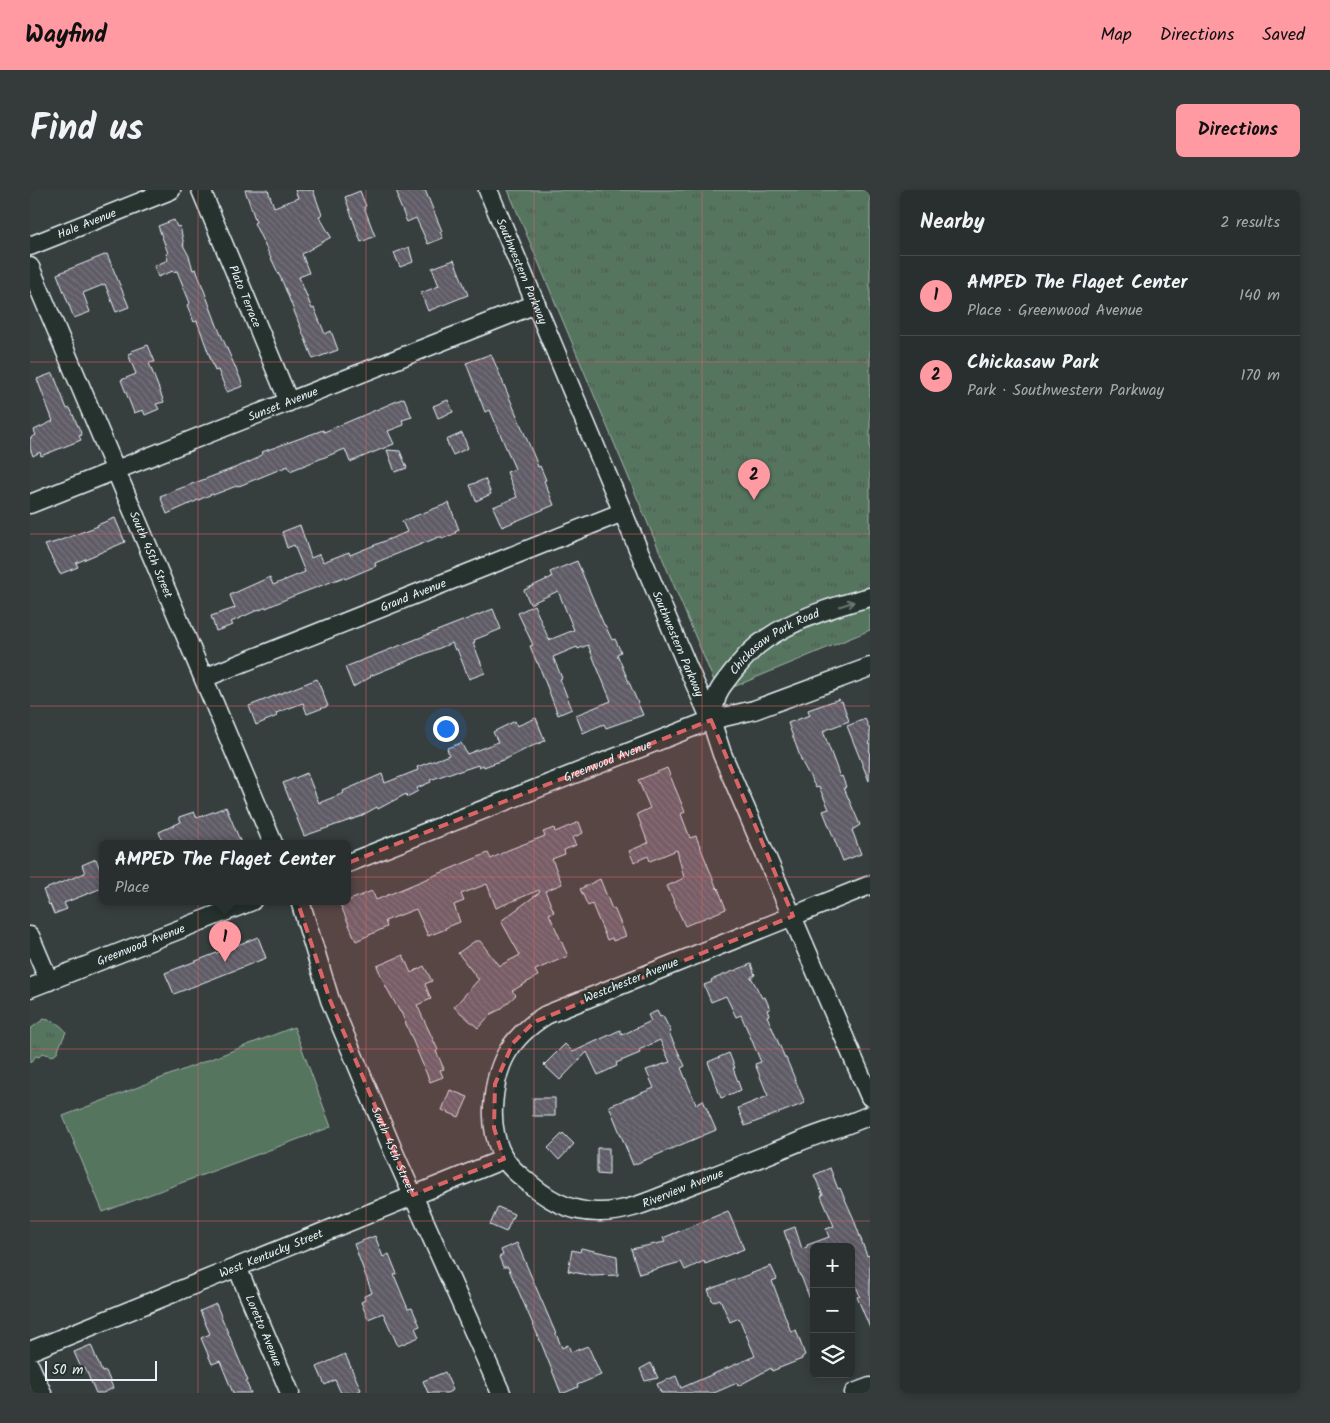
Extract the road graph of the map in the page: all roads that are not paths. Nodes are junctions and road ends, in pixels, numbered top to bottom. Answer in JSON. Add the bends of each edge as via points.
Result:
{"nodes":[{"id":1,"x":171,"y":190,"type":"edge"},
{"id":2,"x":201,"y":190,"type":"edge"},
{"id":3,"x":488,"y":190,"type":"edge"},
{"id":4,"x":30,"y":246,"type":"edge"},
{"id":5,"x":30,"y":267,"type":"edge"},
{"id":6,"x":536,"y":304,"type":"junction"},
{"id":7,"x":290,"y":402,"type":"junction"},
{"id":8,"x":116,"y":470,"type":"junction"},
{"id":9,"x":30,"y":504,"type":"edge"},
{"id":10,"x":623,"y":512,"type":"junction"},
{"id":11,"x":870,"y":598,"type":"edge"},
{"id":12,"x":870,"y":667,"type":"edge"},
{"id":13,"x":204,"y":678,"type":"junction"},
{"id":14,"x":711,"y":720,"type":"junction"},
{"id":15,"x":272,"y":840,"type":"edge"},
{"id":16,"x":351,"y":862,"type":"edge"},
{"id":17,"x":870,"y":885,"type":"edge"},
{"id":18,"x":242,"y":905,"type":"edge"},
{"id":19,"x":301,"y":905,"type":"edge"},
{"id":20,"x":793,"y":916,"type":"junction"},
{"id":21,"x":30,"y":936,"type":"edge"},
{"id":22,"x":49,"y":981,"type":"junction"},
{"id":23,"x":30,"y":988,"type":"edge"},
{"id":24,"x":870,"y":1097,"type":"edge"},
{"id":25,"x":870,"y":1115,"type":"edge"},
{"id":26,"x":504,"y":1159,"type":"junction"},
{"id":27,"x":413,"y":1196,"type":"junction"},
{"id":28,"x":237,"y":1267,"type":"junction"},
{"id":29,"x":34,"y":1349,"type":"edge"},
{"id":30,"x":30,"y":1366,"type":"edge"},
{"id":31,"x":870,"y":1387,"type":"edge"},
{"id":32,"x":42,"y":1393,"type":"edge"},
{"id":33,"x":290,"y":1393,"type":"edge"},
{"id":34,"x":501,"y":1393,"type":"edge"},
{"id":35,"x":854,"y":1393,"type":"edge"}],
"edges":[{"from":1,"to":4,"type":"street","name":"Hale Avenue"},
{"from":2,"to":7,"type":"street","name":"Plato Terrace"},
{"from":3,"to":6,"type":"street","name":"Southwestern Parkway"},
{"from":5,"to":8,"type":"street","name":"South 45th Street"},
{"from":6,"to":7,"type":"street","name":"Sunset Avenue"},
{"from":6,"to":10,"type":"street","name":"Southwestern Parkway"},
{"from":7,"to":8,"type":"street","name":"Sunset Avenue"},
{"from":8,"to":9,"type":"street","name":"Sunset Avenue"},
{"from":8,"to":13,"type":"street","name":"South 45th Street"},
{"from":10,"to":13,"type":"street","name":"Grand Avenue"},
{"from":10,"to":14,"type":"street","name":"Southwestern Parkway"},
{"from":14,"to":11,"type":"street","name":"Chickasaw Park Road","one_way":true,"via":[[718,693],[728,678],[766,638],[804,618]]},
{"from":12,"to":14,"type":"street","name":"Greenwood Avenue","via":[[754,710]]},
{"from":13,"to":15,"type":"street","name":"South 45th Street"},
{"from":14,"to":16,"type":"street","name":"Greenwood Avenue"},
{"from":14,"to":20,"type":"street","name":"Southwestern Parkway","via":[[722,754]]},
{"from":17,"to":20,"type":"street","name":"Westchester Avenue"},
{"from":18,"to":22,"type":"street","name":"Greenwood Avenue"},
{"from":19,"to":27,"type":"street","name":"South 45th Street","via":[[330,1000]]},
{"from":20,"to":24,"type":"street","name":"Southwestern Parkway"},
{"from":20,"to":26,"type":"street","name":"Westchester Avenue","via":[[546,1014],[522,1032],[502,1062],[495,1084],[494,1128]]},
{"from":21,"to":22,"type":"street"},
{"from":22,"to":23,"type":"street","name":"Greenwood Avenue"},
{"from":25,"to":26,"type":"street","name":"Riverview Avenue","via":[[650,1201],[610,1212],[581,1211],[552,1200],[538,1192]]},
{"from":26,"to":27,"type":"street","name":"West Kentucky Street"},
{"from":27,"to":28,"type":"street","name":"West Kentucky Street"},
{"from":27,"to":34,"type":"street","name":"South 45th Street"},
{"from":28,"to":29,"type":"street","name":"West Kentucky Street"},
{"from":28,"to":33,"type":"street","name":"Loretto Avenue"},
{"from":30,"to":32,"type":"street"},
{"from":31,"to":35,"type":"street"}]}
